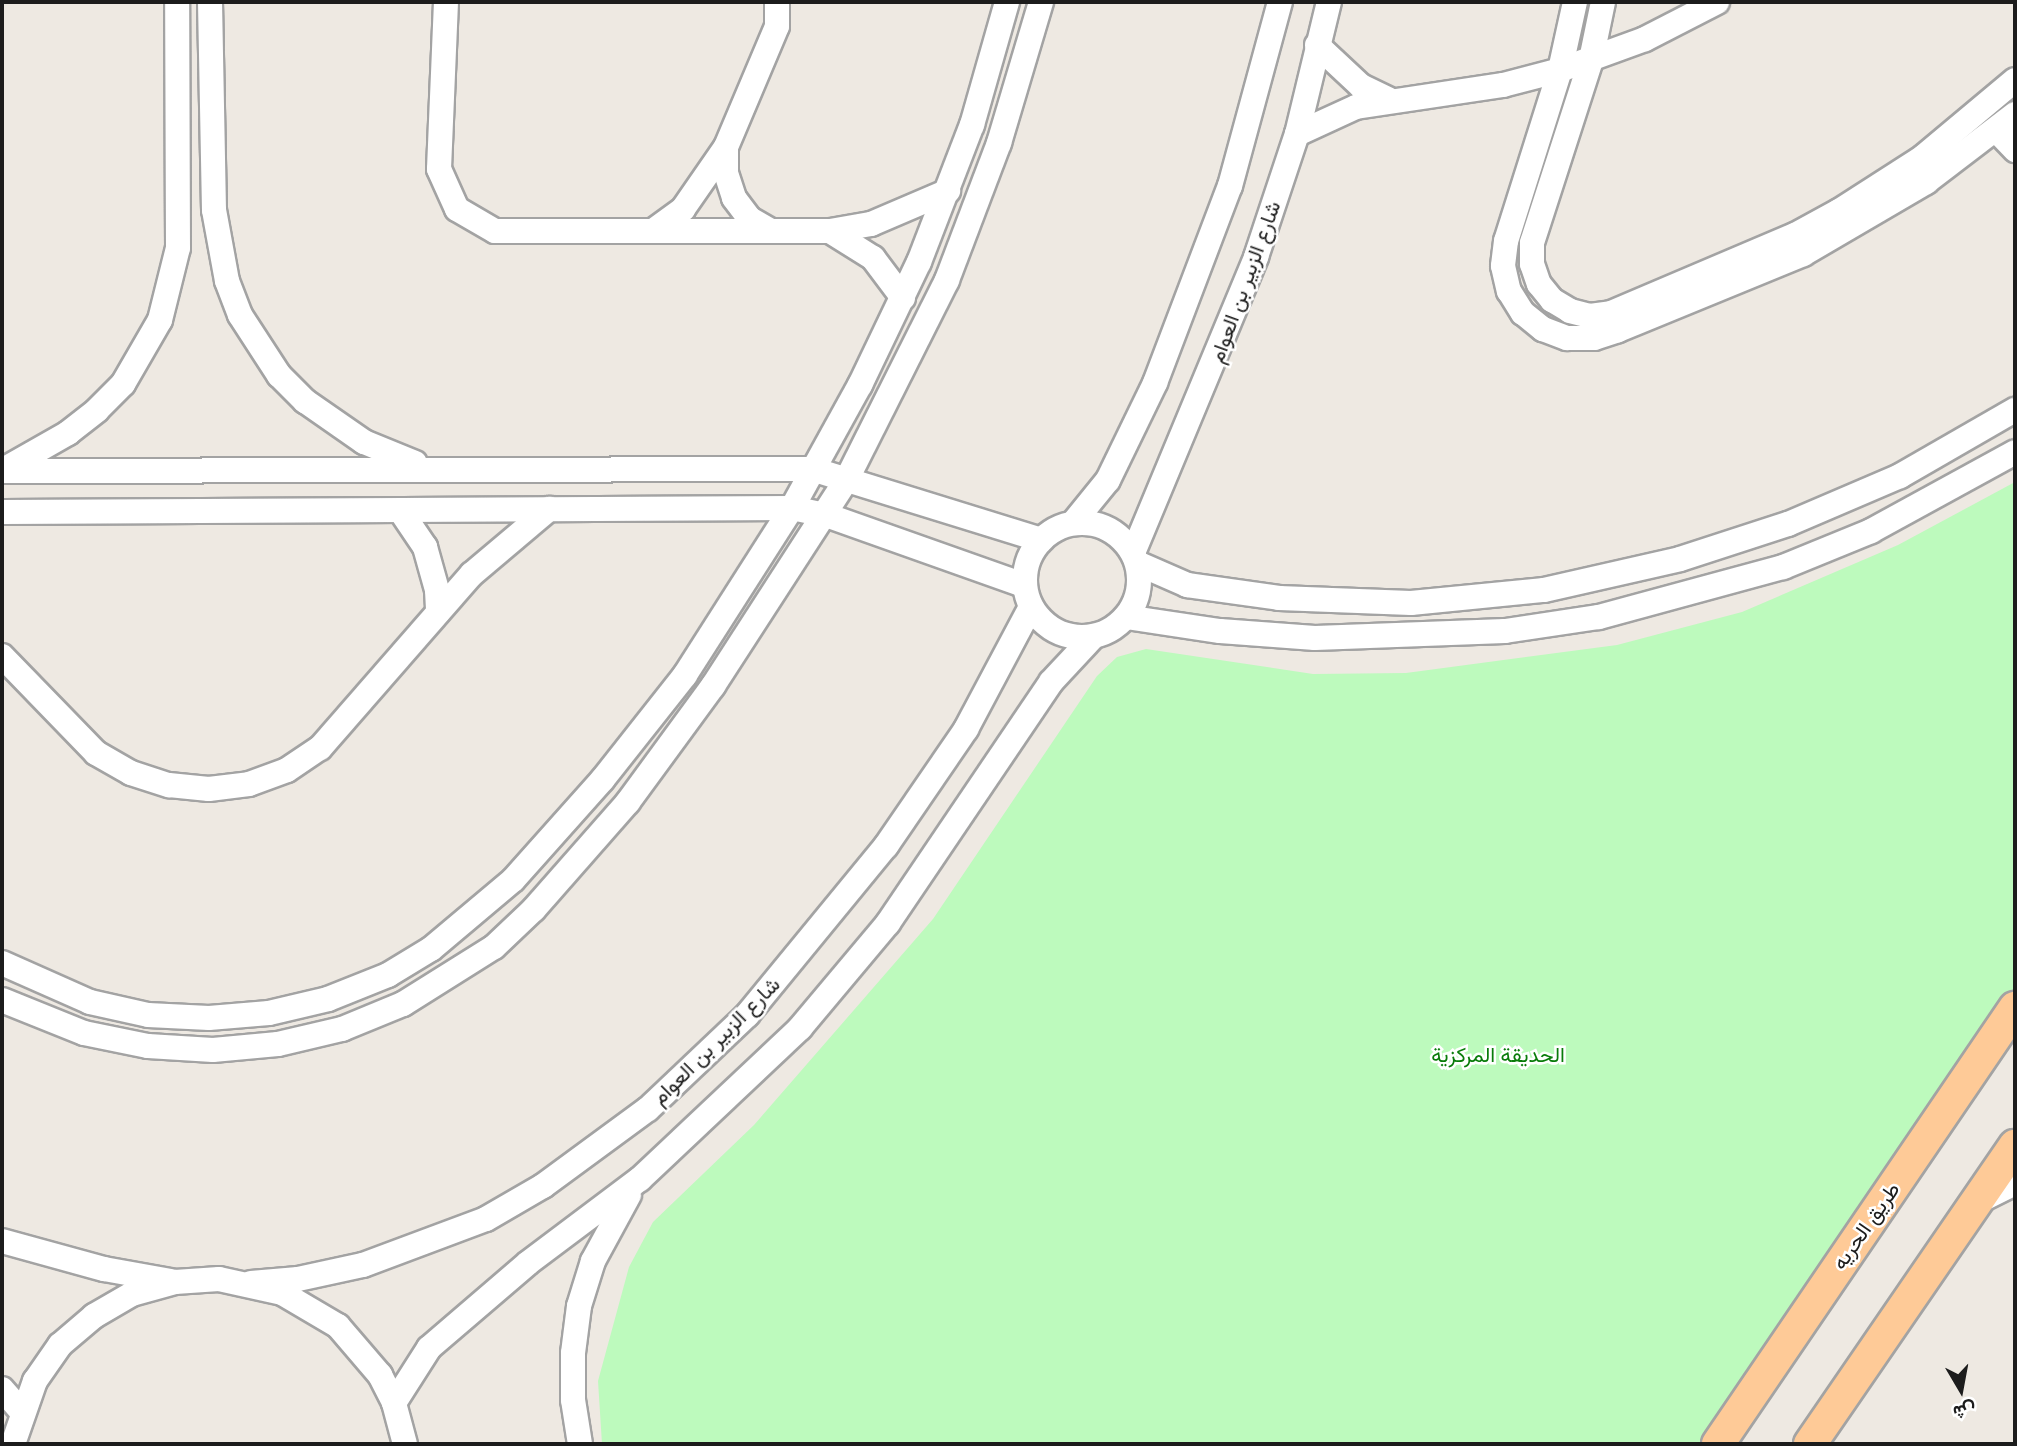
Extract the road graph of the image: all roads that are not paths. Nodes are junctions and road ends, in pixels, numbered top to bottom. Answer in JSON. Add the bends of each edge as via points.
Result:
{"nodes":[{"id":1,"x":177,"y":2,"type":"edge"},
{"id":2,"x":210,"y":2,"type":"edge"},
{"id":3,"x":446,"y":2,"type":"edge"},
{"id":4,"x":777,"y":2,"type":"edge"},
{"id":5,"x":1007,"y":2,"type":"edge"},
{"id":6,"x":1041,"y":2,"type":"edge"},
{"id":7,"x":1280,"y":2,"type":"edge"},
{"id":8,"x":1329,"y":2,"type":"edge"},
{"id":9,"x":1575,"y":2,"type":"edge"},
{"id":10,"x":1603,"y":2,"type":"edge"},
{"id":11,"x":1717,"y":2,"type":"edge"},
{"id":12,"x":1317,"y":45,"type":"junction"},
{"id":13,"x":1591,"y":60,"type":"junction"},
{"id":14,"x":1560,"y":70,"type":"junction"},
{"id":15,"x":2015,"y":80,"type":"edge"},
{"id":16,"x":1388,"y":99,"type":"junction"},
{"id":17,"x":2015,"y":114,"type":"edge"},
{"id":18,"x":1996,"y":130,"type":"junction"},
{"id":19,"x":1297,"y":134,"type":"junction"},
{"id":20,"x":726,"y":147,"type":"junction"},
{"id":21,"x":2015,"y":150,"type":"edge"},
{"id":22,"x":948,"y":191,"type":"junction"},
{"id":23,"x":653,"y":231,"type":"junction"},
{"id":24,"x":771,"y":231,"type":"junction"},
{"id":25,"x":830,"y":231,"type":"junction"},
{"id":26,"x":1799,"y":244,"type":"junction"},
{"id":27,"x":903,"y":298,"type":"junction"},
{"id":28,"x":2015,"y":410,"type":"edge"},
{"id":29,"x":2015,"y":452,"type":"edge"},
{"id":30,"x":433,"y":469,"type":"junction"},
{"id":31,"x":812,"y":469,"type":"junction"},
{"id":32,"x":116,"y":470,"type":"junction"},
{"id":33,"x":2,"y":471,"type":"edge"},
{"id":34,"x":848,"y":477,"type":"junction"},
{"id":35,"x":792,"y":508,"type":"junction"},
{"id":36,"x":549,"y":509,"type":"junction"},
{"id":37,"x":400,"y":510,"type":"junction"},
{"id":38,"x":116,"y":511,"type":"junction"},
{"id":39,"x":3,"y":513,"type":"edge"},
{"id":40,"x":826,"y":515,"type":"junction"},
{"id":41,"x":1073,"y":523,"type":"junction"},
{"id":42,"x":1041,"y":540,"type":"junction"},
{"id":43,"x":1135,"y":558,"type":"junction"},
{"id":44,"x":1027,"y":596,"type":"junction"},
{"id":45,"x":438,"y":612,"type":"junction"},
{"id":46,"x":1126,"y":617,"type":"junction"},
{"id":47,"x":1093,"y":636,"type":"junction"},
{"id":48,"x":2,"y":656,"type":"edge"},
{"id":49,"x":2,"y":963,"type":"edge"},
{"id":50,"x":388,"y":975,"type":"junction"},
{"id":51,"x":2,"y":1000,"type":"edge"},
{"id":52,"x":403,"y":1004,"type":"junction"},
{"id":53,"x":2015,"y":1008,"type":"edge"},
{"id":54,"x":2015,"y":1146,"type":"edge"},
{"id":55,"x":640,"y":1179,"type":"junction"},
{"id":56,"x":2015,"y":1183,"type":"edge"},
{"id":57,"x":1976,"y":1203,"type":"junction"},
{"id":58,"x":2,"y":1241,"type":"edge"},
{"id":59,"x":175,"y":1282,"type":"junction"},
{"id":60,"x":251,"y":1283,"type":"junction"},
{"id":61,"x":2,"y":1390,"type":"edge"},
{"id":62,"x":396,"y":1408,"type":"junction"},
{"id":63,"x":18,"y":1426,"type":"edge"},
{"id":64,"x":2,"y":1444,"type":"edge"},
{"id":65,"x":405,"y":1444,"type":"edge"},
{"id":66,"x":425,"y":1444,"type":"edge"},
{"id":67,"x":580,"y":1444,"type":"edge"},
{"id":68,"x":1718,"y":1444,"type":"edge"},
{"id":69,"x":1810,"y":1444,"type":"edge"}],
"edges":[{"from":1,"to":33,"type":"street","via":[[180,211],[172,285],[160,320],[130,373],[97,410],[68,433]]},
{"from":2,"to":30,"type":"street","via":[[214,210],[227,281],[240,315],[279,375],[305,401],[364,442]]},
{"from":3,"to":23,"type":"street","via":[[439,169],[457,209],[495,231]]},
{"from":4,"to":20,"type":"street","via":[[777,26]]},
{"from":5,"to":22,"type":"street"},
{"from":6,"to":34,"type":"street","via":[[999,143],[947,280]]},
{"from":7,"to":41,"type":"street","via":[[1230,186],[1155,383],[1108,480]]},
{"from":8,"to":12,"type":"street","name":"شارع الزبير بن العوام"},
{"from":9,"to":14,"type":"street"},
{"from":10,"to":13,"type":"street"},
{"from":11,"to":13,"type":"street"},
{"from":12,"to":16,"type":"street","via":[[1361,86]]},
{"from":12,"to":19,"type":"street","name":"شارع الزبير بن العوام"},
{"from":13,"to":14,"type":"street"},
{"from":13,"to":26,"type":"street","via":[[1532,243],[1532,264],[1539,284],[1552,300],[1580,314],[1611,313]]},
{"from":14,"to":16,"type":"street","via":[[1480,89]]},
{"from":14,"to":26,"type":"street","via":[[1506,240],[1503,266],[1509,291],[1523,313],[1543,329],[1567,338],[1594,338]]},
{"from":15,"to":26,"type":"street","via":[[1923,157]]},
{"from":16,"to":19,"type":"street","via":[[1325,118]]},
{"from":17,"to":18,"type":"street"},
{"from":18,"to":21,"type":"street"},
{"from":18,"to":26,"type":"street","via":[[1886,208]]},
{"from":19,"to":43,"type":"street","name":"شارع الزبير بن العوام","via":[[1228,331]]},
{"from":20,"to":23,"type":"street","via":[[707,181],[683,209]]},
{"from":20,"to":24,"type":"street","via":[[726,173],[734,198],[750,219]]},
{"from":22,"to":25,"type":"street","via":[[872,224]]},
{"from":22,"to":27,"type":"street"},
{"from":23,"to":24,"type":"street"},
{"from":24,"to":25,"type":"street"},
{"from":25,"to":27,"type":"street","via":[[873,258]]},
{"from":27,"to":31,"type":"street"},
{"from":28,"to":43,"type":"street","via":[[1900,476],[1788,524],[1680,559],[1544,590],[1412,603],[1279,598],[1186,585]]},
{"from":29,"to":46,"type":"street","via":[[1871,531],[1783,567],[1599,617],[1505,631],[1315,638],[1220,631]]},
{"from":30,"to":31,"type":"street"},
{"from":30,"to":32,"type":"street"},
{"from":31,"to":34,"type":"street"},
{"from":31,"to":35,"type":"street"},
{"from":32,"to":33,"type":"street"},
{"from":32,"to":38,"type":"street"},
{"from":34,"to":40,"type":"street"},
{"from":34,"to":42,"type":"street"},
{"from":35,"to":36,"type":"street"},
{"from":35,"to":40,"type":"street"},
{"from":35,"to":50,"type":"street","via":[[685,675],[603,779],[475,916]]},
{"from":36,"to":37,"type":"street"},
{"from":36,"to":45,"type":"street","via":[[509,540]]},
{"from":37,"to":38,"type":"street"},
{"from":37,"to":45,"type":"street","via":[[425,547]]},
{"from":38,"to":39,"type":"street"},
{"from":40,"to":44,"type":"street"},
{"from":40,"to":52,"type":"street","via":[[713,687],[572,867],[495,947]]},
{"from":41,"to":42,"type":"street"},
{"from":41,"to":43,"type":"street","via":[[1108,528]]},
{"from":42,"to":44,"type":"street","via":[[1027,560]]},
{"from":43,"to":46,"type":"street","via":[[1139,591]]},
{"from":44,"to":47,"type":"street","via":[[1057,632]]},
{"from":44,"to":60,"type":"street","name":"شارع الزبير بن العوام","via":[[966,729],[872,865],[747,1015],[648,1110],[543,1186],[486,1219],[363,1265],[299,1279]]},
{"from":45,"to":48,"type":"street","via":[[320,748],[287,770],[249,784],[209,789],[144,777],[96,752]]},
{"from":46,"to":47,"type":"street"},
{"from":47,"to":55,"type":"street","via":[[1051,682],[895,913],[832,993],[772,1059]]},
{"from":49,"to":50,"type":"street","via":[[90,1002],[148,1014],[209,1018],[269,1013],[328,999]]},
{"from":50,"to":52,"type":"street"},
{"from":51,"to":52,"type":"street","via":[[84,1033],[148,1046],[213,1050],[278,1044],[342,1029]]},
{"from":53,"to":68,"type":"main road","name":"طريق الحريه"},
{"from":54,"to":57,"type":"main road"},
{"from":55,"to":62,"type":"street","via":[[429,1348]]},
{"from":55,"to":67,"type":"street","via":[[608,1229],[579,1306],[573,1388]]},
{"from":56,"to":57,"type":"street"},
{"from":57,"to":69,"type":"main road"},
{"from":58,"to":59,"type":"street","via":[[104,1269]]},
{"from":59,"to":60,"type":"street"},
{"from":59,"to":63,"type":"street","via":[[132,1294],[94,1316],[61,1345],[35,1381]]},
{"from":60,"to":62,"type":"street","via":[[302,1302],[338,1325],[373,1366]]},
{"from":61,"to":63,"type":"street"},
{"from":62,"to":65,"type":"street"},
{"from":62,"to":66,"type":"street"},
{"from":63,"to":64,"type":"street"}]}
